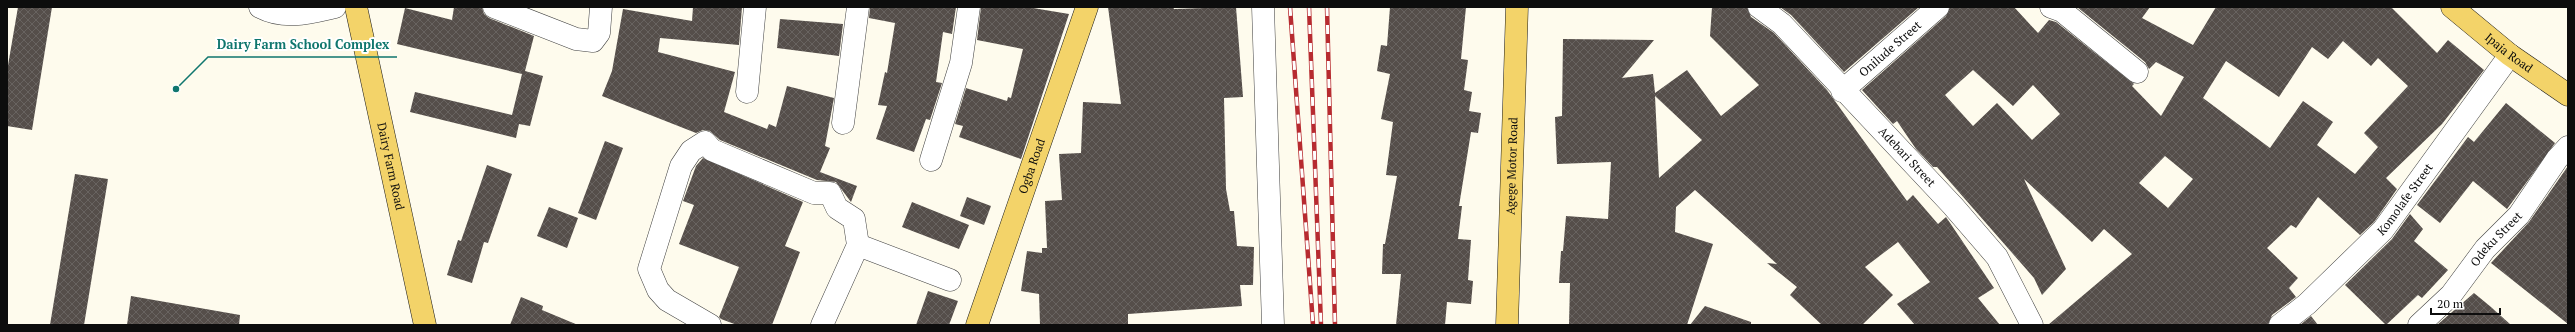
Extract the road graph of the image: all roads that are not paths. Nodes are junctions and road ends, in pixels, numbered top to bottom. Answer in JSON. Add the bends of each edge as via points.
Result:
{"nodes":[{"id":1,"x":260,"y":7,"type":"edge"},
{"id":2,"x":335,"y":7,"type":"edge"},
{"id":3,"x":356,"y":7,"type":"edge"},
{"id":4,"x":494,"y":7,"type":"edge"},
{"id":5,"x":601,"y":7,"type":"edge"},
{"id":6,"x":755,"y":7,"type":"edge"},
{"id":7,"x":858,"y":7,"type":"edge"},
{"id":8,"x":969,"y":7,"type":"edge"},
{"id":9,"x":1087,"y":7,"type":"edge"},
{"id":10,"x":1263,"y":7,"type":"edge"},
{"id":11,"x":1516,"y":7,"type":"edge"},
{"id":12,"x":1759,"y":7,"type":"edge"},
{"id":13,"x":1938,"y":7,"type":"edge"},
{"id":14,"x":2051,"y":7,"type":"edge"},
{"id":15,"x":2452,"y":7,"type":"edge"},
{"id":16,"x":2510,"y":55,"type":"junction"},
{"id":17,"x":2137,"y":72,"type":"dead end"},
{"id":18,"x":1842,"y":90,"type":"junction"},
{"id":19,"x":748,"y":92,"type":"dead end"},
{"id":20,"x":2568,"y":95,"type":"edge"},
{"id":21,"x":843,"y":123,"type":"dead end"},
{"id":22,"x":2568,"y":147,"type":"edge"},
{"id":23,"x":931,"y":160,"type":"dead end"},
{"id":24,"x":858,"y":245,"type":"junction"},
{"id":25,"x":950,"y":280,"type":"dead end"},
{"id":26,"x":425,"y":325,"type":"edge"},
{"id":27,"x":710,"y":325,"type":"edge"},
{"id":28,"x":822,"y":325,"type":"edge"},
{"id":29,"x":977,"y":325,"type":"edge"},
{"id":30,"x":1273,"y":325,"type":"edge"},
{"id":31,"x":1507,"y":325,"type":"edge"},
{"id":32,"x":2032,"y":325,"type":"edge"},
{"id":33,"x":2280,"y":325,"type":"edge"},
{"id":34,"x":2419,"y":325,"type":"edge"}],
"edges":[{"from":1,"to":2,"type":"street","via":[[270,12],[296,16]]},
{"from":3,"to":26,"type":"main road","name":"Dairy Farm Road"},
{"from":4,"to":5,"type":"street","via":[[576,39],[593,41],[599,32]]},
{"from":6,"to":19,"type":"street"},
{"from":7,"to":21,"type":"street","via":[[854,21]]},
{"from":8,"to":23,"type":"street","via":[[961,63]]},
{"from":9,"to":29,"type":"main road","name":"Ogba Road"},
{"from":10,"to":30,"type":"street"},
{"from":11,"to":31,"type":"main road","name":"Agege Motor Road"},
{"from":12,"to":18,"type":"street","name":"Adebari Street","via":[[1782,24]]},
{"from":13,"to":18,"type":"street","name":"Onilude Street"},
{"from":14,"to":17,"type":"street","via":[[2062,11]]},
{"from":15,"to":16,"type":"main road","name":"Ipaja Road"},
{"from":16,"to":20,"type":"main road","name":"Ipaja Road"},
{"from":16,"to":33,"type":"street","name":"Komolafe Street","via":[[2383,230],[2307,304]]},
{"from":18,"to":32,"type":"street","name":"Adebari Street","via":[[1953,206],[1996,257]]},
{"from":22,"to":34,"type":"street","name":"Odeku Street","via":[[2519,215],[2485,249],[2451,295]]},
{"from":24,"to":25,"type":"street"},
{"from":24,"to":27,"type":"street","via":[[854,219],[837,208],[830,193],[814,193],[712,150],[705,142],[691,152],[681,166],[649,269],[658,290],[667,300]]},
{"from":24,"to":28,"type":"street"}]}
